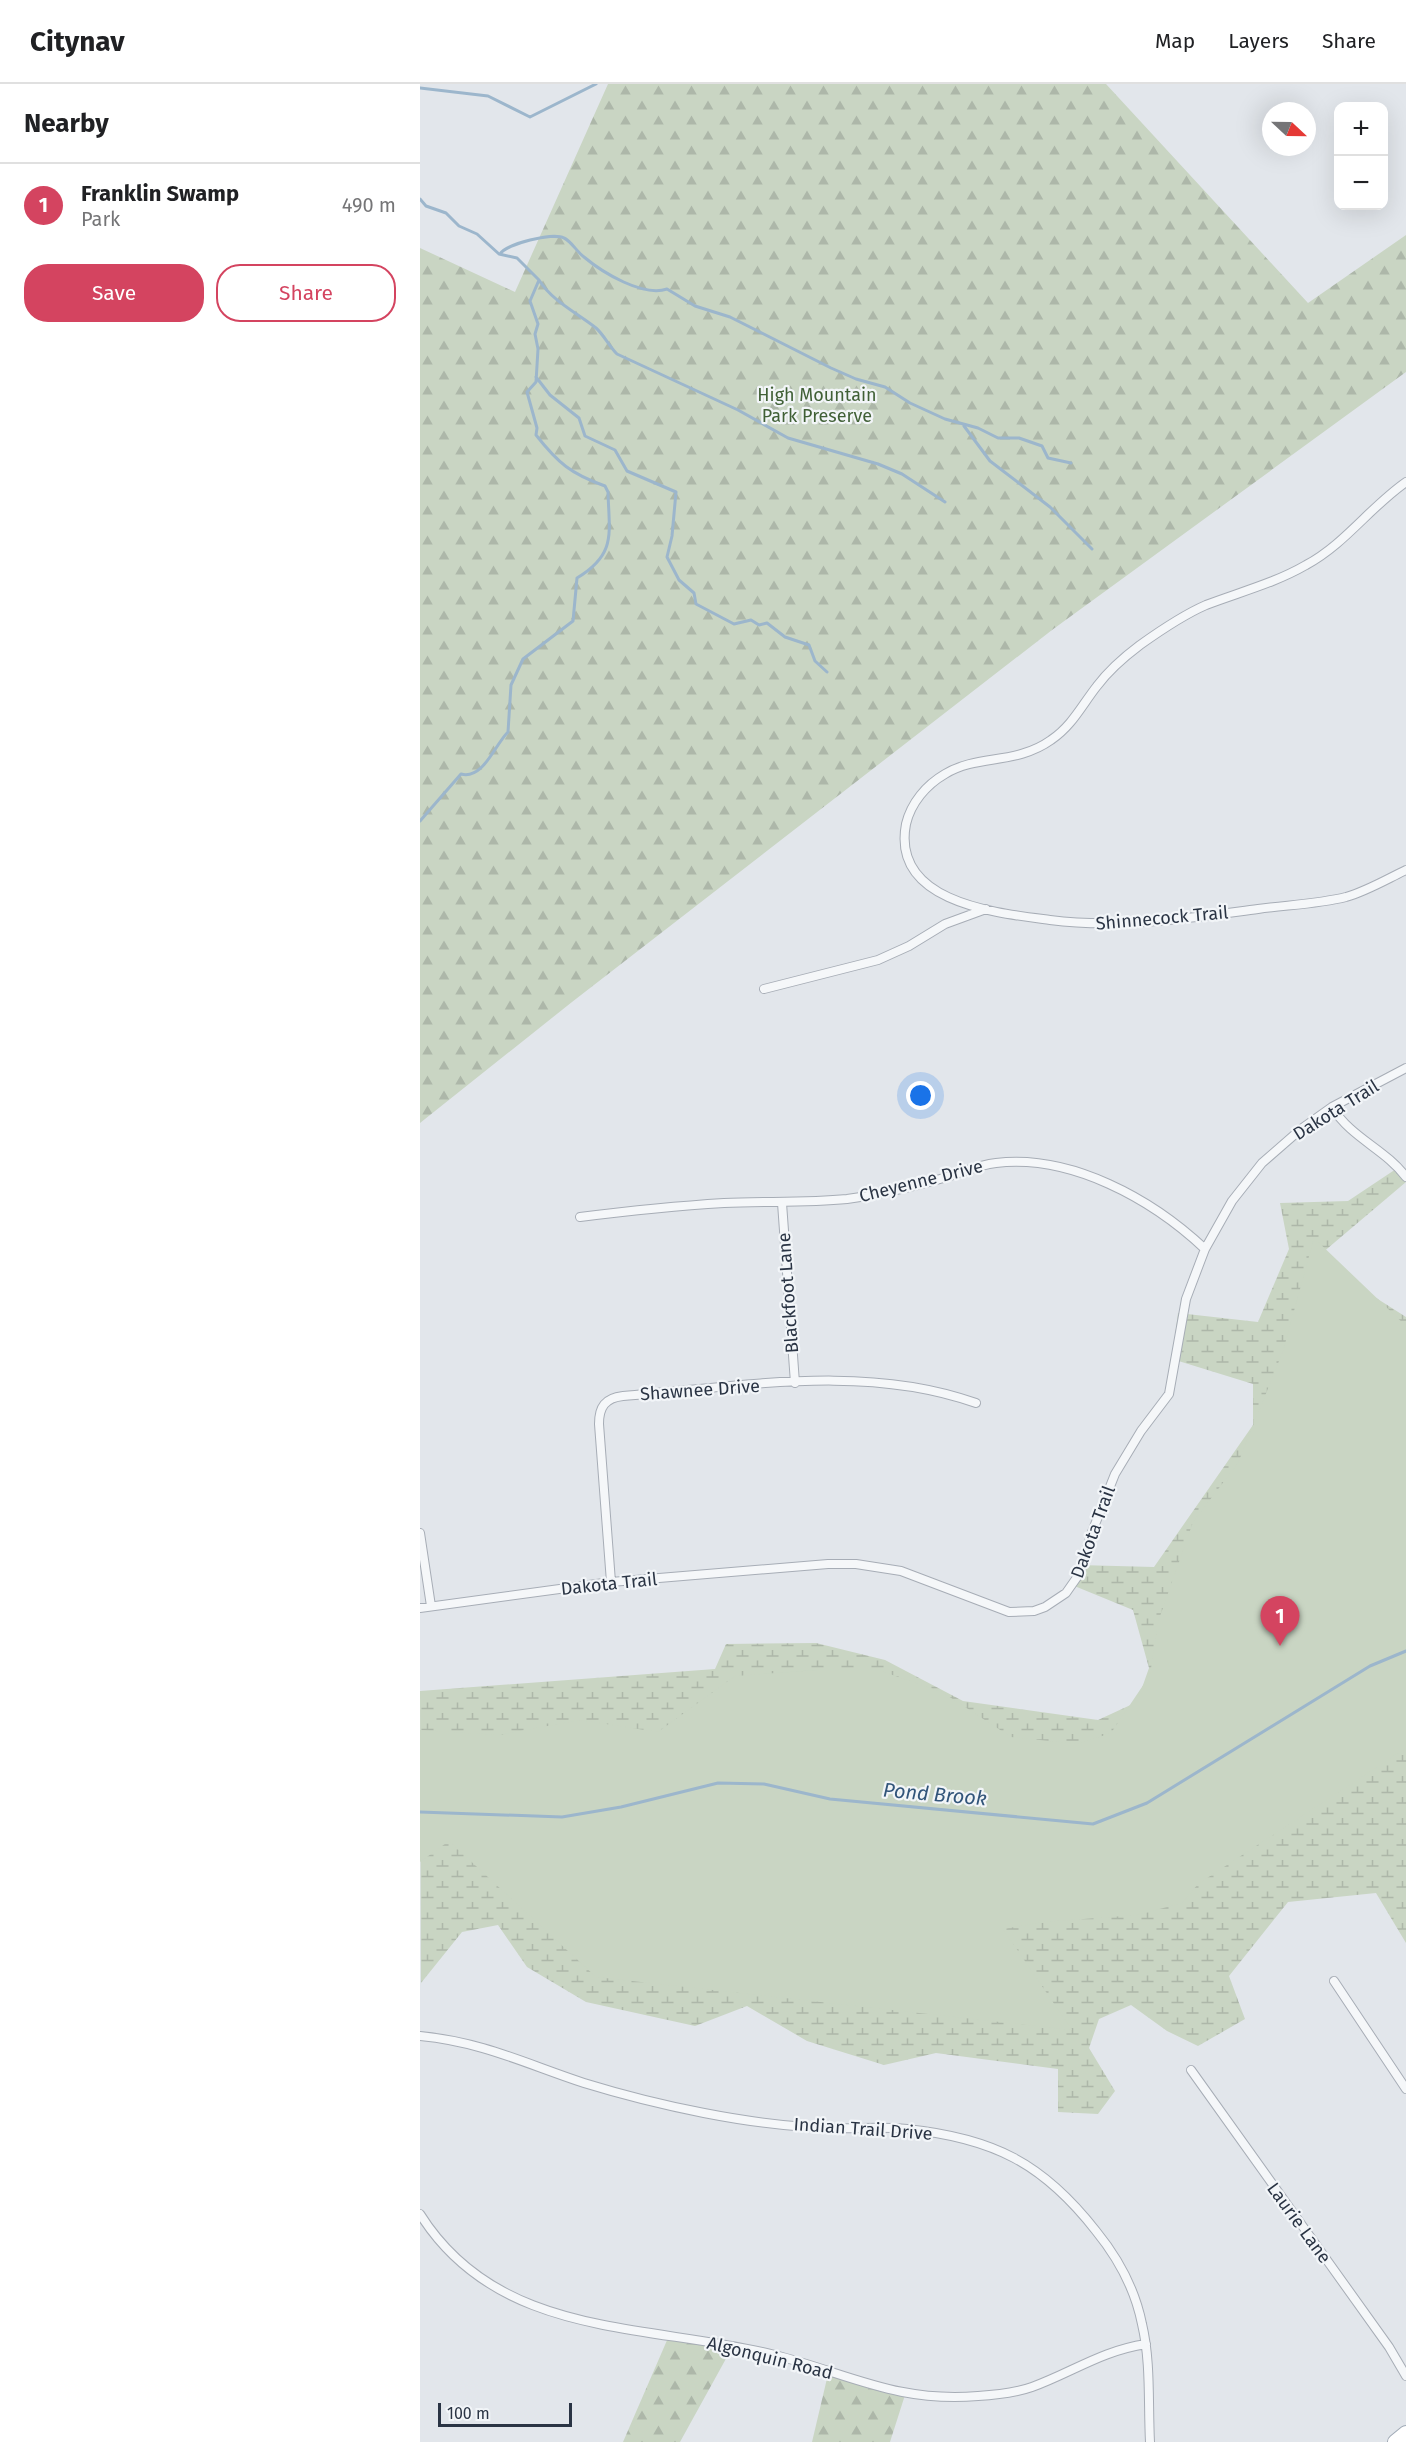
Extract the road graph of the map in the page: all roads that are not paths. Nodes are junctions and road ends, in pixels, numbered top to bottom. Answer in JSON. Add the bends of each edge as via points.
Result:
{"nodes":[{"id":1,"x":1406,"y":482,"type":"edge"},
{"id":2,"x":1406,"y":870,"type":"edge"},
{"id":3,"x":986,"y":909,"type":"junction"},
{"id":4,"x":764,"y":989,"type":"dead end"},
{"id":5,"x":1406,"y":1068,"type":"edge"},
{"id":6,"x":1332,"y":1107,"type":"junction"},
{"id":7,"x":1406,"y":1177,"type":"edge"},
{"id":8,"x":782,"y":1203,"type":"junction"},
{"id":9,"x":580,"y":1217,"type":"dead end"},
{"id":10,"x":1204,"y":1249,"type":"junction"},
{"id":11,"x":795,"y":1383,"type":"junction"},
{"id":12,"x":976,"y":1403,"type":"dead end"},
{"id":13,"x":420,"y":1533,"type":"edge"},
{"id":14,"x":611,"y":1582,"type":"junction"},
{"id":15,"x":431,"y":1606,"type":"junction"},
{"id":16,"x":420,"y":1608,"type":"edge"},
{"id":17,"x":1334,"y":1981,"type":"dead end"},
{"id":18,"x":420,"y":2036,"type":"edge"},
{"id":19,"x":1191,"y":2070,"type":"dead end"},
{"id":20,"x":1406,"y":2089,"type":"edge"},
{"id":21,"x":420,"y":2214,"type":"edge"},
{"id":22,"x":1146,"y":2344,"type":"junction"},
{"id":23,"x":1406,"y":2376,"type":"edge"},
{"id":24,"x":1406,"y":2433,"type":"edge"},
{"id":25,"x":1150,"y":2442,"type":"edge"},
{"id":26,"x":1395,"y":2442,"type":"edge"}],
"edges":[{"from":1,"to":3,"type":"street","name":"Shinnecock Trail","via":[[1339,543],[1307,565],[1188,614],[1139,646],[1104,677],[1073,721],[1050,741],[1022,756],[959,767],[934,780],[923,791],[910,811],[906,830],[913,868],[938,893]]},
{"from":2,"to":3,"type":"street","name":"Shinnecock Trail","via":[[1346,897],[1158,922],[1062,922]]},
{"from":3,"to":4,"type":"street","via":[[945,924],[878,960]]},
{"from":5,"to":6,"type":"street","name":"Dakota Trail"},
{"from":6,"to":7,"type":"street","via":[[1347,1128],[1384,1153]]},
{"from":6,"to":10,"type":"street","name":"Dakota Trail","via":[[1262,1163],[1232,1201]]},
{"from":8,"to":9,"type":"street","name":"Cheyenne Drive","via":[[673,1207]]},
{"from":8,"to":10,"type":"street","name":"Cheyenne Drive","via":[[878,1194],[979,1166],[1030,1163],[1082,1174],[1132,1196],[1178,1226]]},
{"from":8,"to":11,"type":"street","name":"Blackfoot Lane"},
{"from":10,"to":14,"type":"street","name":"Dakota Trail","via":[[1179,1328],[1169,1394],[1115,1474],[1080,1574],[1056,1601],[1034,1611],[1009,1612],[924,1578],[856,1564]]},
{"from":11,"to":12,"type":"street","name":"Shawnee Drive","via":[[899,1384]]},
{"from":11,"to":14,"type":"street","name":"Shawnee Drive","via":[[607,1400],[599,1424]]},
{"from":13,"to":15,"type":"street"},
{"from":14,"to":15,"type":"street","name":"Dakota Trail"},
{"from":15,"to":16,"type":"street","name":"Dakota Trail"},
{"from":17,"to":20,"type":"street"},
{"from":18,"to":22,"type":"street","name":"Indian Trail Drive","via":[[496,2050],[583,2083],[705,2113],[799,2126],[929,2132],[1008,2154],[1061,2189],[1107,2245],[1128,2282]]},
{"from":19,"to":23,"type":"street","name":"Laurie Lane"},
{"from":21,"to":22,"type":"street","name":"Algonquin Road","via":[[458,2262],[489,2285],[554,2313],[618,2329],[775,2355],[905,2395],[949,2398],[1013,2392],[1107,2353]]},
{"from":22,"to":25,"type":"street","name":"Indian Trail Drive"},
{"from":24,"to":26,"type":"main road"}]}
